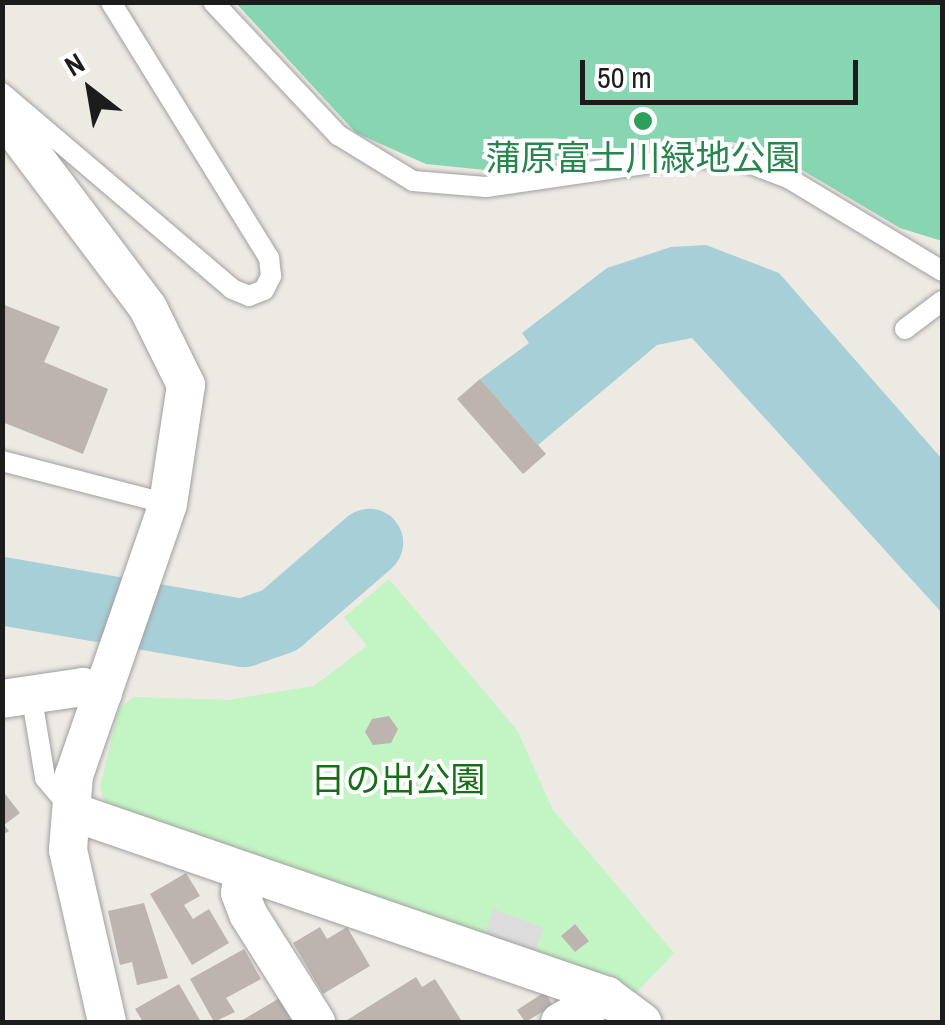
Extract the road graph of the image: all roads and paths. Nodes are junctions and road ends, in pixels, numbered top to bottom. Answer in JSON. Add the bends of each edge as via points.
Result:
{"nodes":[{"id":1,"x":111,"y":2,"type":"edge"},
{"id":2,"x":214,"y":2,"type":"edge"},
{"id":3,"x":2,"y":93,"type":"edge"},
{"id":4,"x":2,"y":114,"type":"edge"},
{"id":5,"x":942,"y":271,"type":"edge"},
{"id":6,"x":942,"y":301,"type":"edge"},
{"id":7,"x":905,"y":330,"type":"dead end"},
{"id":8,"x":2,"y":460,"type":"edge"},
{"id":9,"x":168,"y":504,"type":"junction"},
{"id":10,"x":106,"y":683,"type":"junction"},
{"id":11,"x":17,"y":696,"type":"edge"},
{"id":12,"x":73,"y":812,"type":"junction"},
{"id":13,"x":243,"y":872,"type":"junction"},
{"id":14,"x":606,"y":996,"type":"junction"},
{"id":15,"x":106,"y":1022,"type":"edge"},
{"id":16,"x":316,"y":1022,"type":"edge"},
{"id":17,"x":560,"y":1022,"type":"edge"},
{"id":18,"x":642,"y":1022,"type":"edge"}],
"edges":[{"from":1,"to":3,"type":"lane","via":[[269,258],[272,276],[264,290],[250,296],[232,289]]},
{"from":2,"to":5,"type":"lane","via":[[338,135],[413,181],[486,187],[684,158],[738,160],[788,178]]},
{"from":4,"to":9,"type":"street","via":[[148,308],[180,364],[183,418]]},
{"from":6,"to":7,"type":"lane"},
{"from":8,"to":9,"type":"lane"},
{"from":9,"to":10,"type":"street"},
{"from":10,"to":11,"type":"street"},
{"from":10,"to":12,"type":"street","via":[[74,775]]},
{"from":11,"to":12,"type":"lane","via":[[45,778]]},
{"from":12,"to":13,"type":"street"},
{"from":12,"to":15,"type":"street","via":[[68,850]]},
{"from":13,"to":14,"type":"street"},
{"from":13,"to":16,"type":"street","via":[[240,894],[248,914]]},
{"from":14,"to":17,"type":"street"},
{"from":14,"to":18,"type":"street"}]}
